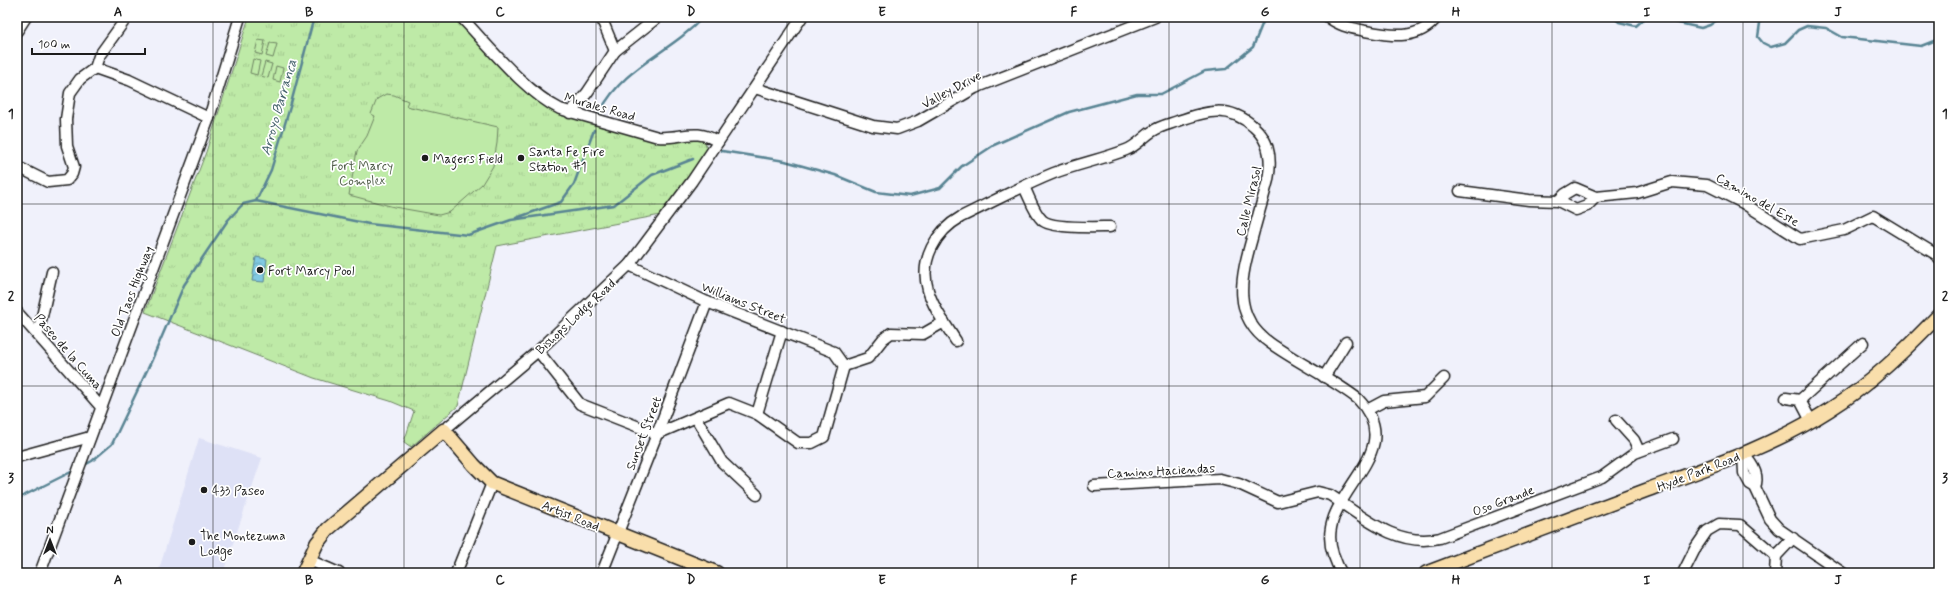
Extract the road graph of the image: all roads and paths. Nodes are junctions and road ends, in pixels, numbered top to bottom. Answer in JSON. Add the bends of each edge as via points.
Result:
{"nodes":[{"id":1,"x":26,"y":17,"type":"edge"},
{"id":2,"x":127,"y":17,"type":"edge"},
{"id":3,"x":240,"y":17,"type":"edge"},
{"id":4,"x":461,"y":17,"type":"edge"},
{"id":5,"x":601,"y":17,"type":"edge"},
{"id":6,"x":658,"y":17,"type":"edge"},
{"id":7,"x":802,"y":17,"type":"edge"},
{"id":8,"x":1155,"y":17,"type":"edge"},
{"id":9,"x":1328,"y":17,"type":"edge"},
{"id":10,"x":1437,"y":17,"type":"edge"},
{"id":11,"x":17,"y":31,"type":"edge"},
{"id":12,"x":616,"y":51,"type":"junction"},
{"id":13,"x":95,"y":68,"type":"junction"},
{"id":14,"x":755,"y":88,"type":"junction"},
{"id":15,"x":570,"y":113,"type":"junction"},
{"id":16,"x":209,"y":118,"type":"junction"},
{"id":17,"x":718,"y":142,"type":"junction"},
{"id":18,"x":17,"y":170,"type":"edge"},
{"id":19,"x":1024,"y":186,"type":"junction"},
{"id":20,"x":1460,"y":191,"type":"dead end"},
{"id":21,"x":1596,"y":197,"type":"junction"},
{"id":22,"x":1558,"y":201,"type":"junction"},
{"id":23,"x":1110,"y":227,"type":"dead end"},
{"id":24,"x":1939,"y":259,"type":"edge"},
{"id":25,"x":629,"y":265,"type":"junction"},
{"id":26,"x":52,"y":272,"type":"dead end"},
{"id":27,"x":707,"y":302,"type":"junction"},
{"id":28,"x":17,"y":312,"type":"edge"},
{"id":29,"x":1939,"y":315,"type":"edge"},
{"id":30,"x":944,"y":322,"type":"junction"},
{"id":31,"x":782,"y":331,"type":"junction"},
{"id":32,"x":38,"y":334,"type":"junction"},
{"id":33,"x":956,"y":342,"type":"dead end"},
{"id":34,"x":1346,"y":342,"type":"dead end"},
{"id":35,"x":1862,"y":343,"type":"dead end"},
{"id":36,"x":538,"y":351,"type":"junction"},
{"id":37,"x":844,"y":366,"type":"junction"},
{"id":38,"x":1324,"y":378,"type":"junction"},
{"id":39,"x":1444,"y":378,"type":"dead end"},
{"id":40,"x":1786,"y":398,"type":"dead end"},
{"id":41,"x":1800,"y":400,"type":"junction"},
{"id":42,"x":101,"y":407,"type":"junction"},
{"id":43,"x":1367,"y":410,"type":"junction"},
{"id":44,"x":757,"y":414,"type":"junction"},
{"id":45,"x":696,"y":418,"type":"junction"},
{"id":46,"x":1616,"y":420,"type":"dead end"},
{"id":47,"x":1811,"y":421,"type":"junction"},
{"id":48,"x":444,"y":430,"type":"junction"},
{"id":49,"x":658,"y":434,"type":"junction"},
{"id":50,"x":90,"y":437,"type":"junction"},
{"id":51,"x":1673,"y":439,"type":"dead end"},
{"id":52,"x":1639,"y":451,"type":"junction"},
{"id":53,"x":1743,"y":454,"type":"junction"},
{"id":54,"x":17,"y":457,"type":"edge"},
{"id":55,"x":492,"y":483,"type":"junction"},
{"id":56,"x":1094,"y":486,"type":"dead end"},
{"id":57,"x":757,"y":495,"type":"dead end"},
{"id":58,"x":1341,"y":502,"type":"junction"},
{"id":59,"x":617,"y":534,"type":"junction"},
{"id":60,"x":1793,"y":538,"type":"junction"},
{"id":61,"x":1776,"y":556,"type":"junction"},
{"id":62,"x":309,"y":560,"type":"junction"},
{"id":63,"x":40,"y":573,"type":"edge"},
{"id":64,"x":303,"y":573,"type":"edge"},
{"id":65,"x":339,"y":573,"type":"edge"},
{"id":66,"x":456,"y":573,"type":"edge"},
{"id":67,"x":602,"y":573,"type":"edge"},
{"id":68,"x":717,"y":573,"type":"edge"},
{"id":69,"x":1343,"y":573,"type":"edge"},
{"id":70,"x":1426,"y":573,"type":"edge"},
{"id":71,"x":1683,"y":573,"type":"edge"},
{"id":72,"x":1775,"y":573,"type":"edge"},
{"id":73,"x":1843,"y":573,"type":"edge"}],
"edges":[{"from":1,"to":11,"type":"street"},
{"from":2,"to":13,"type":"street","via":[[99,56]]},
{"from":3,"to":16,"type":"street","name":"Old Taos Highway"},
{"from":4,"to":15,"type":"street","name":"Murales Road","via":[[547,103]]},
{"from":5,"to":12,"type":"street"},
{"from":6,"to":12,"type":"street"},
{"from":7,"to":14,"type":"street","name":"Bishops Lodge Road"},
{"from":8,"to":14,"type":"street","name":"Valley Drive","via":[[975,88],[918,121],[896,129],[873,126]]},
{"from":9,"to":10,"type":"street","via":[[1344,26],[1398,36],[1421,30]]},
{"from":12,"to":15,"type":"street"},
{"from":13,"to":16,"type":"street","via":[[129,80]]},
{"from":13,"to":18,"type":"street","via":[[80,79],[70,92],[66,125],[67,146],[74,167],[72,174],[66,180],[48,182],[22,169]]},
{"from":14,"to":17,"type":"street","name":"Bishops Lodge Road"},
{"from":15,"to":17,"type":"street","name":"Murales Road","via":[[658,137],[670,138],[696,133]]},
{"from":16,"to":42,"type":"street","name":"Old Taos Highway"},
{"from":17,"to":25,"type":"street","name":"Bishops Lodge Road","via":[[678,202]]},
{"from":19,"to":23,"type":"street","via":[[1045,223]]},
{"from":19,"to":30,"type":"street","name":"Calle Mirasol","via":[[954,220],[935,240],[928,260],[926,282],[930,296]]},
{"from":19,"to":38,"type":"street","name":"Calle Mirasol","via":[[1061,170],[1130,149],[1154,130],[1203,112],[1227,112],[1244,119],[1257,129],[1265,141],[1270,166],[1242,275],[1241,291],[1245,311],[1252,325],[1269,343]]},
{"from":20,"to":22,"type":"street"},
{"from":21,"to":22,"type":"street","name":"Camino del Este","via":[[1575,188]]},
{"from":21,"to":22,"type":"street","via":[[1587,206],[1576,210]]},
{"from":21,"to":24,"type":"street","name":"Camino del Este","via":[[1637,193],[1672,182],[1707,185],[1749,207],[1800,239],[1844,230],[1873,216],[1937,255]]},
{"from":25,"to":27,"type":"street","name":"Williams Street"},
{"from":25,"to":36,"type":"street","name":"Bishops Lodge Road"},
{"from":26,"to":32,"type":"street"},
{"from":27,"to":31,"type":"street","name":"Williams Street"},
{"from":27,"to":49,"type":"street","name":"Sunset Street"},
{"from":28,"to":32,"type":"street","name":"Paseo de la Cuma"},
{"from":29,"to":47,"type":"main road","name":"Hyde Park Road","via":[[1874,378]]},
{"from":30,"to":33,"type":"street","name":"Calle Mirasol"},
{"from":30,"to":37,"type":"street","via":[[923,334],[891,333],[868,358]]},
{"from":31,"to":37,"type":"street","name":"Williams Street","via":[[834,352]]},
{"from":31,"to":44,"type":"street"},
{"from":32,"to":42,"type":"street","name":"Paseo de la Cuma"},
{"from":34,"to":38,"type":"street"},
{"from":35,"to":41,"type":"street"},
{"from":36,"to":48,"type":"street","name":"Bishops Lodge Road"},
{"from":36,"to":49,"type":"street","via":[[580,404]]},
{"from":37,"to":44,"type":"street","via":[[824,437],[812,443],[798,443]]},
{"from":38,"to":43,"type":"street","name":"Calle Mirasol","via":[[1352,395]]},
{"from":39,"to":43,"type":"street","via":[[1425,397],[1384,401]]},
{"from":40,"to":41,"type":"street"},
{"from":41,"to":47,"type":"street"},
{"from":42,"to":50,"type":"street","name":"Old Taos Highway"},
{"from":43,"to":58,"type":"street","name":"Calle Mirasol","via":[[1374,426],[1373,449],[1366,465]]},
{"from":44,"to":45,"type":"street","via":[[729,403]]},
{"from":45,"to":49,"type":"street"},
{"from":45,"to":57,"type":"street","via":[[722,462]]},
{"from":46,"to":52,"type":"street","via":[[1634,440]]},
{"from":47,"to":53,"type":"main road","name":"Hyde Park Road"},
{"from":48,"to":55,"type":"main road","name":"Artist Road"},
{"from":48,"to":62,"type":"main road","name":"Bishops Lodge Road","via":[[328,529],[317,543]]},
{"from":49,"to":59,"type":"street","name":"Sunset Street"},
{"from":50,"to":54,"type":"street"},
{"from":50,"to":63,"type":"street","name":"Old Taos Highway"},
{"from":51,"to":52,"type":"street","name":"Oso Grande"},
{"from":52,"to":58,"type":"street","name":"Oso Grande","via":[[1602,477],[1432,540],[1415,540],[1394,535]]},
{"from":53,"to":60,"type":"street","via":[[1744,473],[1750,484],[1755,487],[1770,519]]},
{"from":53,"to":70,"type":"main road","name":"Hyde Park Road"},
{"from":55,"to":59,"type":"main road","name":"Artist Road"},
{"from":55,"to":66,"type":"street"},
{"from":56,"to":58,"type":"street","name":"Camino Haciendas","via":[[1214,479],[1239,484],[1278,502],[1318,492]]},
{"from":58,"to":69,"type":"street","name":"Calle Mirasol","via":[[1333,518],[1330,535],[1338,547],[1343,562]]},
{"from":59,"to":67,"type":"street","name":"Sunset Street"},
{"from":59,"to":68,"type":"main road","name":"Artist Road"},
{"from":60,"to":61,"type":"street"},
{"from":60,"to":73,"type":"street"},
{"from":61,"to":71,"type":"street","via":[[1740,525],[1719,524],[1707,531]]},
{"from":61,"to":72,"type":"street"},
{"from":62,"to":64,"type":"main road","name":"Bishops Lodge Road"},
{"from":62,"to":65,"type":"street"}]}
